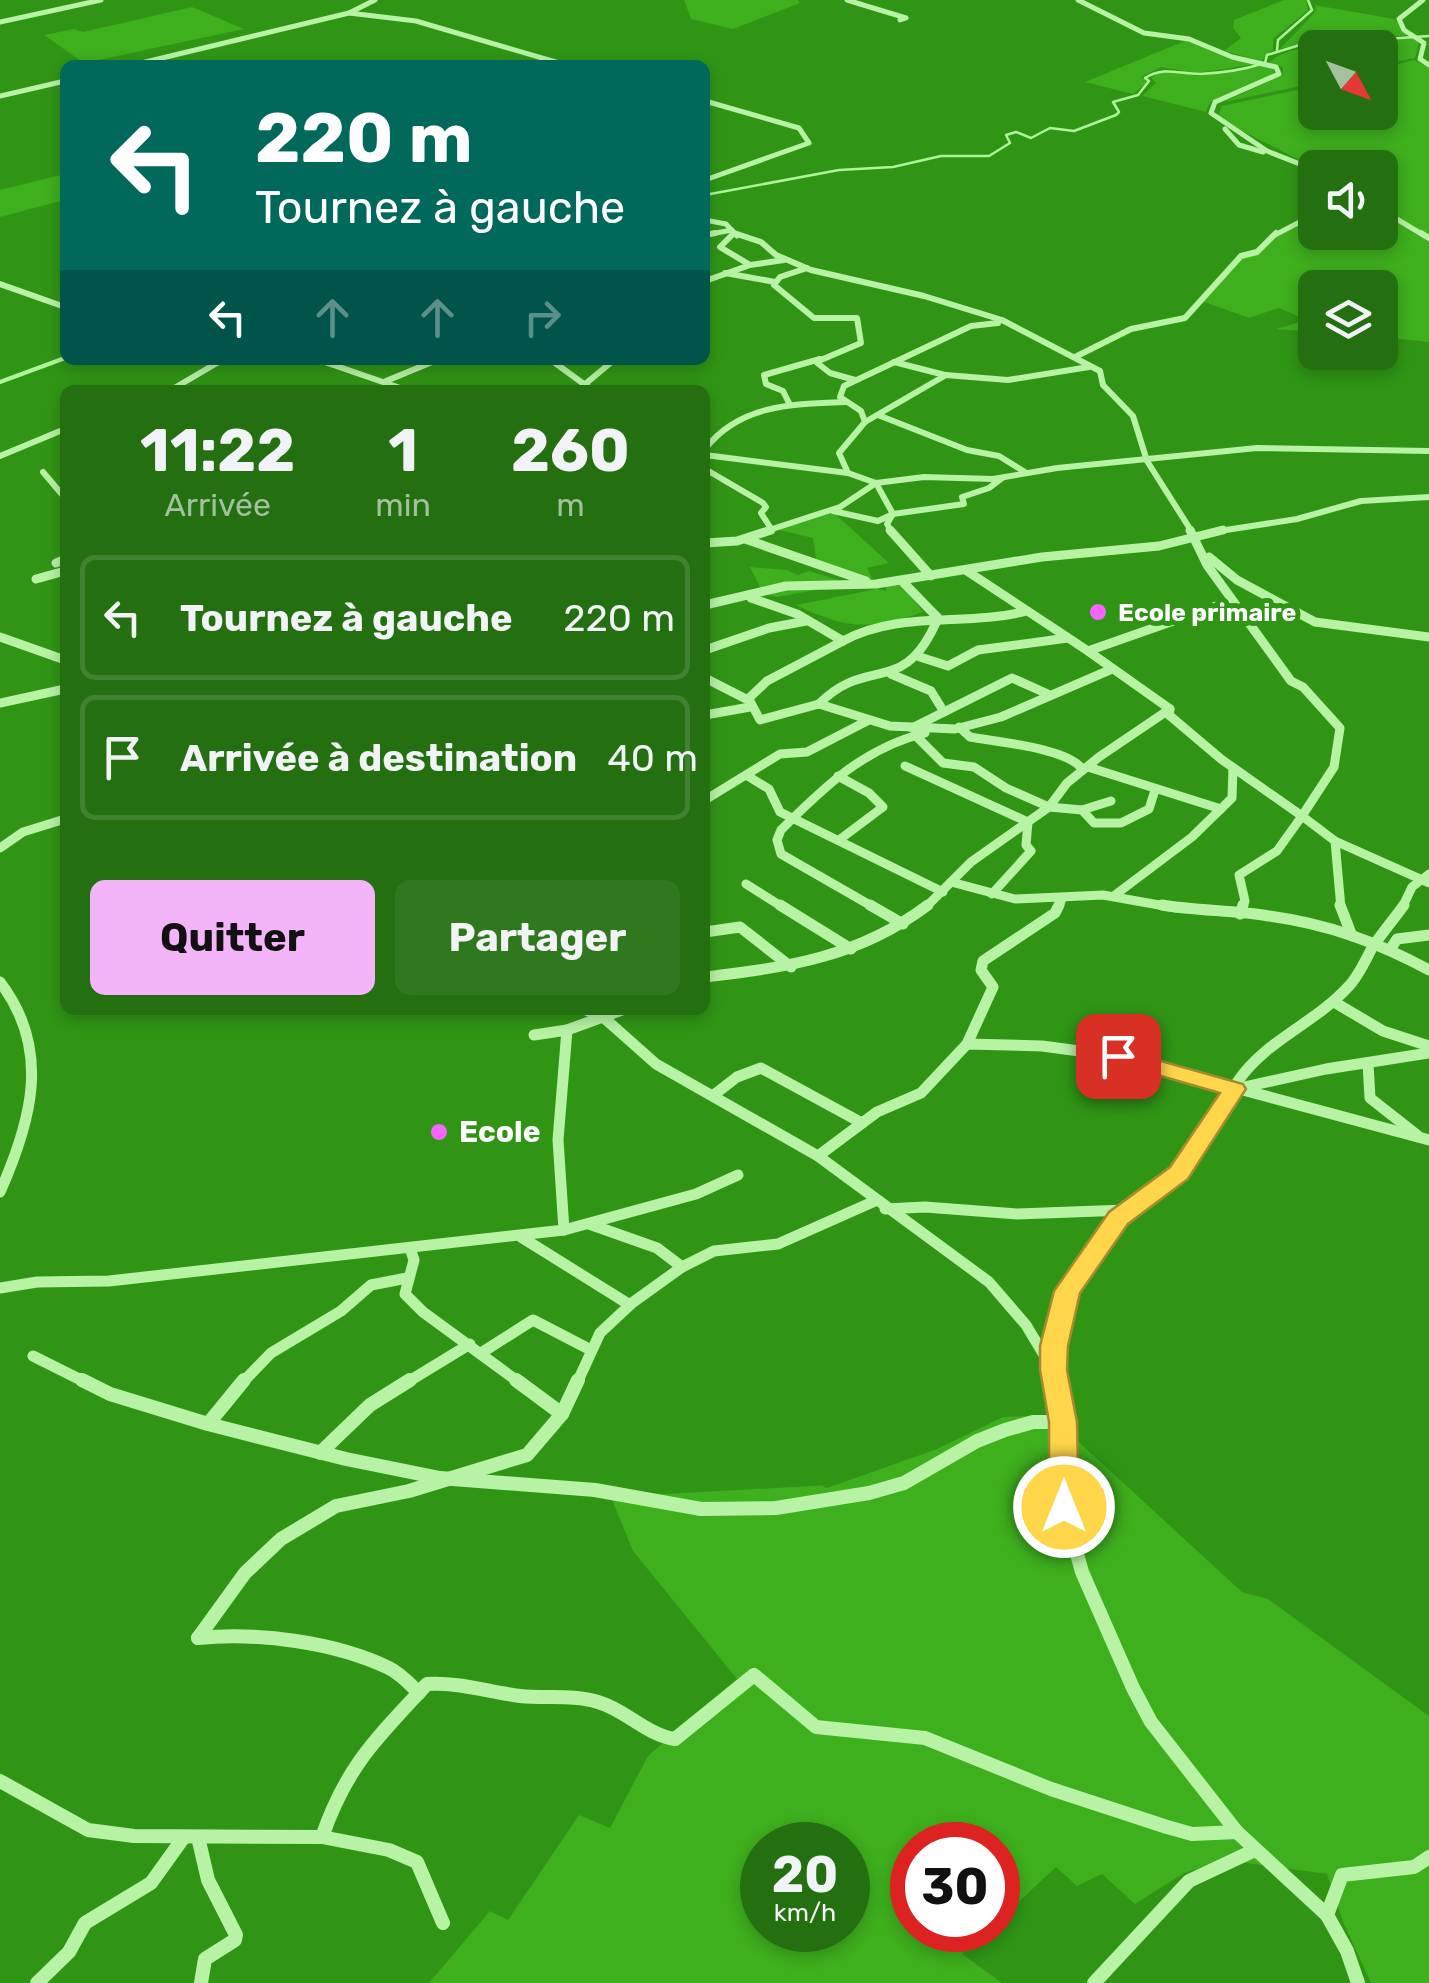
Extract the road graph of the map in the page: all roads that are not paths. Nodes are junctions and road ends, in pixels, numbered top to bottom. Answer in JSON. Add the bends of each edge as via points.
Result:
{"nodes":[{"id":1,"x":101,"y":0,"type":"edge"},
{"id":2,"x":375,"y":0,"type":"edge"},
{"id":3,"x":847,"y":0,"type":"edge"},
{"id":4,"x":1078,"y":0,"type":"edge"},
{"id":5,"x":1423,"y":0,"type":"edge"},
{"id":6,"x":349,"y":13,"type":"junction"},
{"id":7,"x":900,"y":20,"type":"dead end"},
{"id":8,"x":0,"y":22,"type":"edge"},
{"id":9,"x":154,"y":60,"type":"edge"},
{"id":10,"x":549,"y":60,"type":"edge"},
{"id":11,"x":1429,"y":65,"type":"edge"},
{"id":12,"x":60,"y":82,"type":"edge"},
{"id":13,"x":0,"y":96,"type":"edge"},
{"id":14,"x":710,"y":102,"type":"edge"},
{"id":15,"x":1224,"y":129,"type":"dead end"},
{"id":16,"x":1274,"y":154,"type":"junction"},
{"id":17,"x":1298,"y":164,"type":"edge"},
{"id":18,"x":710,"y":178,"type":"edge"},
{"id":19,"x":1398,"y":219,"type":"edge"},
{"id":20,"x":710,"y":221,"type":"edge"},
{"id":21,"x":1298,"y":222,"type":"edge"},
{"id":22,"x":733,"y":232,"type":"junction"},
{"id":23,"x":710,"y":234,"type":"edge"},
{"id":24,"x":1428,"y":235,"type":"edge"},
{"id":25,"x":786,"y":260,"type":"junction"},
{"id":26,"x":750,"y":265,"type":"junction"},
{"id":27,"x":807,"y":268,"type":"junction"},
{"id":28,"x":725,"y":273,"type":"junction"},
{"id":29,"x":710,"y":279,"type":"edge"},
{"id":30,"x":775,"y":282,"type":"junction"},
{"id":31,"x":0,"y":284,"type":"edge"},
{"id":32,"x":60,"y":305,"type":"edge"},
{"id":33,"x":1004,"y":322,"type":"junction"},
{"id":34,"x":840,"y":353,"type":"junction"},
{"id":35,"x":1075,"y":357,"type":"junction"},
{"id":36,"x":893,"y":362,"type":"junction"},
{"id":37,"x":214,"y":365,"type":"edge"},
{"id":38,"x":335,"y":365,"type":"edge"},
{"id":39,"x":425,"y":365,"type":"edge"},
{"id":40,"x":558,"y":365,"type":"edge"},
{"id":41,"x":609,"y":365,"type":"edge"},
{"id":42,"x":1091,"y":367,"type":"junction"},
{"id":43,"x":946,"y":376,"type":"junction"},
{"id":44,"x":855,"y":380,"type":"junction"},
{"id":45,"x":385,"y":381,"type":"junction"},
{"id":46,"x":180,"y":385,"type":"edge"},
{"id":47,"x":396,"y":385,"type":"edge"},
{"id":48,"x":584,"y":385,"type":"edge"},
{"id":49,"x":591,"y":385,"type":"edge"},
{"id":50,"x":846,"y":402,"type":"junction"},
{"id":51,"x":790,"y":405,"type":"junction"},
{"id":52,"x":878,"y":415,"type":"junction"},
{"id":53,"x":865,"y":422,"type":"junction"},
{"id":54,"x":60,"y":432,"type":"edge"},
{"id":55,"x":710,"y":444,"type":"edge"},
{"id":56,"x":1429,"y":450,"type":"edge"},
{"id":57,"x":710,"y":453,"type":"edge"},
{"id":58,"x":0,"y":456,"type":"edge"},
{"id":59,"x":1147,"y":461,"type":"junction"},
{"id":60,"x":42,"y":472,"type":"dead end"},
{"id":61,"x":710,"y":472,"type":"edge"},
{"id":62,"x":848,"y":472,"type":"junction"},
{"id":63,"x":1025,"y":472,"type":"junction"},
{"id":64,"x":715,"y":474,"type":"junction"},
{"id":65,"x":710,"y":476,"type":"edge"},
{"id":66,"x":1002,"y":477,"type":"junction"},
{"id":67,"x":876,"y":483,"type":"junction"},
{"id":68,"x":60,"y":492,"type":"edge"},
{"id":69,"x":1429,"y":497,"type":"edge"},
{"id":70,"x":831,"y":510,"type":"junction"},
{"id":71,"x":893,"y":514,"type":"junction"},
{"id":72,"x":770,"y":527,"type":"junction"},
{"id":73,"x":744,"y":538,"type":"junction"},
{"id":74,"x":1196,"y":540,"type":"junction"},
{"id":75,"x":710,"y":541,"type":"edge"},
{"id":76,"x":967,"y":571,"type":"junction"},
{"id":77,"x":60,"y":573,"type":"edge"},
{"id":78,"x":931,"y":576,"type":"junction"},
{"id":79,"x":36,"y":580,"type":"dead end"},
{"id":80,"x":902,"y":581,"type":"junction"},
{"id":81,"x":876,"y":584,"type":"junction"},
{"id":82,"x":750,"y":597,"type":"junction"},
{"id":83,"x":710,"y":604,"type":"edge"},
{"id":84,"x":1238,"y":611,"type":"junction"},
{"id":85,"x":1026,"y":612,"type":"junction"},
{"id":86,"x":938,"y":618,"type":"junction"},
{"id":87,"x":806,"y":621,"type":"junction"},
{"id":88,"x":1429,"y":636,"type":"edge"},
{"id":89,"x":0,"y":638,"type":"edge"},
{"id":90,"x":1068,"y":638,"type":"junction"},
{"id":91,"x":842,"y":641,"type":"junction"},
{"id":92,"x":710,"y":648,"type":"edge"},
{"id":93,"x":1088,"y":651,"type":"junction"},
{"id":94,"x":920,"y":657,"type":"junction"},
{"id":95,"x":60,"y":658,"type":"edge"},
{"id":96,"x":1112,"y":669,"type":"junction"},
{"id":97,"x":890,"y":674,"type":"junction"},
{"id":98,"x":710,"y":681,"type":"edge"},
{"id":99,"x":60,"y":690,"type":"edge"},
{"id":100,"x":1050,"y":695,"type":"junction"},
{"id":101,"x":0,"y":703,"type":"edge"},
{"id":102,"x":749,"y":703,"type":"junction"},
{"id":103,"x":819,"y":704,"type":"junction"},
{"id":104,"x":1170,"y":709,"type":"junction"},
{"id":105,"x":944,"y":712,"type":"junction"},
{"id":106,"x":710,"y":714,"type":"edge"},
{"id":107,"x":869,"y":720,"type":"junction"},
{"id":108,"x":959,"y":727,"type":"junction"},
{"id":109,"x":914,"y":731,"type":"junction"},
{"id":110,"x":906,"y":766,"type":"dead end"},
{"id":111,"x":1086,"y":768,"type":"junction"},
{"id":112,"x":1233,"y":768,"type":"junction"},
{"id":113,"x":746,"y":775,"type":"junction"},
{"id":114,"x":838,"y":776,"type":"junction"},
{"id":115,"x":1155,"y":790,"type":"junction"},
{"id":116,"x":710,"y":797,"type":"edge"},
{"id":117,"x":1111,"y":801,"type":"dead end"},
{"id":118,"x":1049,"y":806,"type":"junction"},
{"id":119,"x":1221,"y":809,"type":"junction"},
{"id":120,"x":1082,"y":810,"type":"junction"},
{"id":121,"x":1302,"y":816,"type":"junction"},
{"id":122,"x":793,"y":818,"type":"junction"},
{"id":123,"x":60,"y":820,"type":"edge"},
{"id":124,"x":1028,"y":822,"type":"junction"},
{"id":125,"x":839,"y":840,"type":"junction"},
{"id":126,"x":1334,"y":841,"type":"junction"},
{"id":127,"x":0,"y":848,"type":"edge"},
{"id":128,"x":1426,"y":879,"type":"edge"},
{"id":129,"x":951,"y":882,"type":"junction"},
{"id":130,"x":746,"y":884,"type":"dead end"},
{"id":131,"x":943,"y":892,"type":"junction"},
{"id":132,"x":992,"y":894,"type":"junction"},
{"id":133,"x":1113,"y":896,"type":"junction"},
{"id":134,"x":1062,"y":899,"type":"junction"},
{"id":135,"x":1240,"y":914,"type":"junction"},
{"id":136,"x":903,"y":924,"type":"junction"},
{"id":137,"x":710,"y":931,"type":"edge"},
{"id":138,"x":1429,"y":935,"type":"edge"},
{"id":139,"x":1352,"y":936,"type":"junction"},
{"id":140,"x":1378,"y":942,"type":"junction"},
{"id":141,"x":1391,"y":948,"type":"junction"},
{"id":142,"x":851,"y":949,"type":"junction"},
{"id":143,"x":791,"y":967,"type":"junction"},
{"id":144,"x":1429,"y":970,"type":"edge"},
{"id":145,"x":710,"y":976,"type":"edge"},
{"id":146,"x":0,"y":982,"type":"edge"},
{"id":147,"x":6,"y":996,"type":"edge"},
{"id":148,"x":1334,"y":1002,"type":"junction"},
{"id":149,"x":598,"y":1015,"type":"edge"},
{"id":150,"x":608,"y":1015,"type":"edge"},
{"id":151,"x":603,"y":1017,"type":"junction"},
{"id":152,"x":567,"y":1030,"type":"junction"},
{"id":153,"x":534,"y":1034,"type":"dead end"},
{"id":154,"x":967,"y":1044,"type":"junction"},
{"id":155,"x":1429,"y":1050,"type":"edge"},
{"id":156,"x":1368,"y":1064,"type":"junction"},
{"id":157,"x":1234,"y":1089,"type":"junction"},
{"id":158,"x":715,"y":1094,"type":"junction"},
{"id":159,"x":862,"y":1123,"type":"junction"},
{"id":160,"x":1426,"y":1140,"type":"edge"},
{"id":161,"x":818,"y":1156,"type":"junction"},
{"id":162,"x":738,"y":1175,"type":"dead end"},
{"id":163,"x":0,"y":1192,"type":"edge"},
{"id":164,"x":880,"y":1205,"type":"junction"},
{"id":165,"x":1127,"y":1210,"type":"junction"},
{"id":166,"x":590,"y":1224,"type":"junction"},
{"id":167,"x":564,"y":1230,"type":"junction"},
{"id":168,"x":520,"y":1237,"type":"junction"},
{"id":169,"x":410,"y":1248,"type":"junction"},
{"id":170,"x":682,"y":1267,"type":"junction"},
{"id":171,"x":407,"y":1278,"type":"junction"},
{"id":172,"x":0,"y":1288,"type":"edge"},
{"id":173,"x":630,"y":1305,"type":"junction"},
{"id":174,"x":475,"y":1349,"type":"junction"},
{"id":175,"x":590,"y":1349,"type":"junction"},
{"id":176,"x":33,"y":1356,"type":"dead end"},
{"id":177,"x":1054,"y":1370,"type":"junction"},
{"id":178,"x":562,"y":1414,"type":"junction"},
{"id":179,"x":1063,"y":1422,"type":"junction"},
{"id":180,"x":208,"y":1424,"type":"junction"},
{"id":181,"x":320,"y":1452,"type":"junction"},
{"id":182,"x":440,"y":1478,"type":"junction"},
{"id":183,"x":419,"y":1693,"type":"junction"},
{"id":184,"x":0,"y":1781,"type":"edge"},
{"id":185,"x":1237,"y":1832,"type":"junction"},
{"id":186,"x":191,"y":1837,"type":"junction"},
{"id":187,"x":322,"y":1837,"type":"junction"},
{"id":188,"x":1255,"y":1850,"type":"junction"},
{"id":189,"x":1429,"y":1856,"type":"edge"},
{"id":190,"x":1327,"y":1915,"type":"junction"},
{"id":191,"x":443,"y":1923,"type":"dead end"},
{"id":192,"x":37,"y":1983,"type":"edge"},
{"id":193,"x":202,"y":1983,"type":"edge"},
{"id":194,"x":1094,"y":1983,"type":"edge"},
{"id":195,"x":1358,"y":1983,"type":"edge"}],
"edges":[{"from":1,"to":8,"type":"street"},
{"from":2,"to":6,"type":"street"},
{"from":3,"to":7,"type":"street","via":[[906,18]]},
{"from":4,"to":16,"type":"street","via":[[1144,34],[1193,40],[1276,67],[1279,74],[1215,102],[1211,110]]},
{"from":5,"to":11,"type":"street","via":[[1400,19],[1424,43],[1420,60]]},
{"from":6,"to":9,"type":"street"},
{"from":6,"to":10,"type":"street","via":[[416,21]]},
{"from":12,"to":13,"type":"street"},
{"from":14,"to":18,"type":"street","via":[[799,128],[809,143]]},
{"from":15,"to":16,"type":"street","via":[[1244,148]]},
{"from":16,"to":17,"type":"street"},
{"from":19,"to":24,"type":"street"},
{"from":20,"to":22,"type":"street"},
{"from":21,"to":35,"type":"street","via":[[1258,252],[1240,256],[1194,312],[1124,331]]},
{"from":22,"to":23,"type":"street"},
{"from":22,"to":25,"type":"street"},
{"from":22,"to":26,"type":"street","via":[[720,247]]},
{"from":25,"to":26,"type":"street"},
{"from":25,"to":27,"type":"street"},
{"from":26,"to":28,"type":"street"},
{"from":27,"to":30,"type":"street"},
{"from":27,"to":33,"type":"street"},
{"from":28,"to":29,"type":"street"},
{"from":28,"to":30,"type":"street"},
{"from":30,"to":34,"type":"street","via":[[814,318],[857,318],[861,343]]},
{"from":31,"to":32,"type":"street"},
{"from":33,"to":35,"type":"street"},
{"from":33,"to":36,"type":"street","via":[[970,326]]},
{"from":34,"to":44,"type":"street","via":[[816,362]]},
{"from":34,"to":51,"type":"street","via":[[767,371],[766,384],[782,391]]},
{"from":35,"to":42,"type":"street"},
{"from":36,"to":43,"type":"street"},
{"from":36,"to":44,"type":"street"},
{"from":37,"to":46,"type":"street"},
{"from":38,"to":45,"type":"street"},
{"from":39,"to":45,"type":"street"},
{"from":40,"to":48,"type":"street"},
{"from":41,"to":49,"type":"street"},
{"from":42,"to":43,"type":"street","via":[[1008,380]]},
{"from":42,"to":59,"type":"street","via":[[1134,416]]},
{"from":43,"to":52,"type":"street"},
{"from":44,"to":50,"type":"street","via":[[840,392]]},
{"from":45,"to":47,"type":"street"},
{"from":50,"to":51,"type":"street"},
{"from":50,"to":53,"type":"street"},
{"from":51,"to":55,"type":"street","via":[[720,429]]},
{"from":52,"to":53,"type":"street"},
{"from":52,"to":63,"type":"street","via":[[998,456]]},
{"from":53,"to":62,"type":"street","via":[[839,453]]},
{"from":54,"to":58,"type":"street"},
{"from":56,"to":59,"type":"street","via":[[1257,448]]},
{"from":57,"to":62,"type":"street"},
{"from":59,"to":63,"type":"street"},
{"from":59,"to":74,"type":"street"},
{"from":60,"to":68,"type":"street"},
{"from":61,"to":64,"type":"street"},
{"from":62,"to":67,"type":"street"},
{"from":63,"to":66,"type":"street"},
{"from":64,"to":65,"type":"street"},
{"from":64,"to":72,"type":"street","via":[[763,503]]},
{"from":66,"to":67,"type":"street"},
{"from":66,"to":71,"type":"street","via":[[962,496],[964,504]]},
{"from":67,"to":70,"type":"street"},
{"from":67,"to":71,"type":"street"},
{"from":69,"to":74,"type":"street","via":[[1361,501]]},
{"from":70,"to":71,"type":"street","via":[[878,521]]},
{"from":70,"to":72,"type":"street"},
{"from":71,"to":78,"type":"street","via":[[889,529]]},
{"from":72,"to":73,"type":"street"},
{"from":73,"to":75,"type":"street"},
{"from":73,"to":81,"type":"street"},
{"from":74,"to":76,"type":"street"},
{"from":74,"to":84,"type":"street"},
{"from":74,"to":88,"type":"street","via":[[1236,580],[1315,622]]},
{"from":76,"to":78,"type":"street"},
{"from":76,"to":85,"type":"street"},
{"from":77,"to":79,"type":"street"},
{"from":78,"to":80,"type":"street"},
{"from":80,"to":81,"type":"street"},
{"from":80,"to":86,"type":"street"},
{"from":81,"to":82,"type":"street","via":[[786,586]]},
{"from":82,"to":83,"type":"street"},
{"from":82,"to":87,"type":"street"},
{"from":84,"to":93,"type":"street","via":[[1218,604]]},
{"from":84,"to":121,"type":"street","via":[[1291,681],[1340,728],[1334,767]]},
{"from":85,"to":86,"type":"street","via":[[960,624]]},
{"from":85,"to":90,"type":"street"},
{"from":86,"to":91,"type":"street","via":[[857,632]]},
{"from":86,"to":94,"type":"street"},
{"from":87,"to":91,"type":"street"},
{"from":87,"to":92,"type":"street"},
{"from":89,"to":95,"type":"street"},
{"from":90,"to":93,"type":"street"},
{"from":90,"to":94,"type":"street","via":[[978,650],[948,666]]},
{"from":91,"to":102,"type":"street","via":[[767,681]]},
{"from":93,"to":96,"type":"street"},
{"from":94,"to":97,"type":"street"},
{"from":96,"to":100,"type":"street"},
{"from":96,"to":104,"type":"street"},
{"from":97,"to":103,"type":"street","via":[[838,686]]},
{"from":97,"to":105,"type":"street","via":[[923,686],[941,700]]},
{"from":98,"to":102,"type":"street"},
{"from":99,"to":101,"type":"street"},
{"from":100,"to":105,"type":"street","via":[[1012,678]]},
{"from":100,"to":108,"type":"street"},
{"from":102,"to":103,"type":"street","via":[[763,720]]},
{"from":102,"to":106,"type":"street"},
{"from":103,"to":107,"type":"street"},
{"from":104,"to":111,"type":"street"},
{"from":104,"to":112,"type":"street","via":[[1169,715]]},
{"from":105,"to":109,"type":"street"},
{"from":107,"to":109,"type":"street"},
{"from":107,"to":113,"type":"street","via":[[807,752],[780,754]]},
{"from":108,"to":109,"type":"street"},
{"from":108,"to":111,"type":"street","via":[[970,738],[1068,757]]},
{"from":109,"to":114,"type":"street"},
{"from":109,"to":118,"type":"street","via":[[943,763],[974,768]]},
{"from":110,"to":124,"type":"street"},
{"from":111,"to":115,"type":"street"},
{"from":111,"to":118,"type":"street"},
{"from":112,"to":119,"type":"street","via":[[1233,797]]},
{"from":112,"to":121,"type":"street"},
{"from":113,"to":116,"type":"street"},
{"from":113,"to":122,"type":"street"},
{"from":114,"to":122,"type":"street"},
{"from":114,"to":125,"type":"street","via":[[882,807]]},
{"from":115,"to":119,"type":"street"},
{"from":115,"to":120,"type":"street","via":[[1150,810],[1120,823],[1094,823]]},
{"from":117,"to":120,"type":"street"},
{"from":118,"to":120,"type":"street"},
{"from":118,"to":124,"type":"street"},
{"from":119,"to":133,"type":"street"},
{"from":121,"to":126,"type":"street"},
{"from":121,"to":135,"type":"street","via":[[1277,851],[1239,875],[1245,900]]},
{"from":122,"to":125,"type":"street"},
{"from":122,"to":136,"type":"street","via":[[779,833],[781,854]]},
{"from":123,"to":127,"type":"street","via":[[30,828]]},
{"from":124,"to":129,"type":"street"},
{"from":124,"to":132,"type":"street","via":[[1031,851]]},
{"from":125,"to":131,"type":"street"},
{"from":126,"to":128,"type":"street"},
{"from":126,"to":139,"type":"street","via":[[1340,906]]},
{"from":128,"to":140,"type":"street"},
{"from":129,"to":131,"type":"street"},
{"from":129,"to":132,"type":"street"},
{"from":130,"to":142,"type":"street"},
{"from":131,"to":136,"type":"street"},
{"from":132,"to":134,"type":"street"},
{"from":133,"to":134,"type":"street"},
{"from":133,"to":135,"type":"street"},
{"from":134,"to":154,"type":"street","via":[[1054,913],[983,962],[993,987]]},
{"from":135,"to":139,"type":"street"},
{"from":136,"to":142,"type":"street"},
{"from":137,"to":143,"type":"street","via":[[740,927]]},
{"from":138,"to":141,"type":"street","via":[[1397,939]]},
{"from":139,"to":140,"type":"street"},
{"from":140,"to":141,"type":"street"},
{"from":140,"to":148,"type":"street"},
{"from":141,"to":144,"type":"street"},
{"from":142,"to":143,"type":"street"},
{"from":143,"to":145,"type":"street"},
{"from":146,"to":147,"type":"street"},
{"from":147,"to":163,"type":"street","via":[[35,1077],[28,1130]]},
{"from":148,"to":155,"type":"street"},
{"from":148,"to":157,"type":"street","via":[[1265,1052]]},
{"from":149,"to":151,"type":"street"},
{"from":150,"to":151,"type":"street"},
{"from":151,"to":152,"type":"street"},
{"from":151,"to":158,"type":"street","via":[[656,1064]]},
{"from":152,"to":153,"type":"street"},
{"from":152,"to":167,"type":"street","via":[[570,1056],[556,1153]]},
{"from":154,"to":157,"type":"street","via":[[1118,1056]]},
{"from":154,"to":159,"type":"street","via":[[921,1093]]},
{"from":155,"to":156,"type":"street"},
{"from":156,"to":157,"type":"street"},
{"from":156,"to":160,"type":"street","via":[[1370,1098]]},
{"from":157,"to":160,"type":"street"},
{"from":157,"to":165,"type":"street","via":[[1179,1173]]},
{"from":158,"to":159,"type":"street","via":[[762,1068]]},
{"from":158,"to":161,"type":"street"},
{"from":159,"to":161,"type":"street"},
{"from":161,"to":164,"type":"street"},
{"from":162,"to":166,"type":"street"},
{"from":164,"to":165,"type":"street","via":[[1043,1214]]},
{"from":164,"to":170,"type":"street","via":[[778,1244],[714,1251]]},
{"from":164,"to":177,"type":"street","via":[[988,1282]]},
{"from":165,"to":177,"type":"street","via":[[1067,1291]]},
{"from":166,"to":167,"type":"street"},
{"from":166,"to":170,"type":"street","via":[[657,1248]]},
{"from":167,"to":168,"type":"street"},
{"from":168,"to":169,"type":"street"},
{"from":168,"to":173,"type":"street"},
{"from":169,"to":171,"type":"street","via":[[414,1260]]},
{"from":169,"to":172,"type":"street"},
{"from":170,"to":173,"type":"street"},
{"from":171,"to":174,"type":"street","via":[[406,1294]]},
{"from":171,"to":180,"type":"street","via":[[370,1284],[342,1311],[271,1353]]},
{"from":173,"to":175,"type":"street"},
{"from":174,"to":175,"type":"street","via":[[533,1320]]},
{"from":174,"to":178,"type":"street"},
{"from":174,"to":181,"type":"street","via":[[370,1405]]},
{"from":175,"to":178,"type":"street"},
{"from":176,"to":180,"type":"street","via":[[110,1394]]},
{"from":177,"to":179,"type":"street"},
{"from":178,"to":182,"type":"street","via":[[528,1455]]},
{"from":179,"to":182,"type":"street","via":[[1034,1422],[991,1436],[904,1483],[869,1494],[776,1508],[701,1509],[595,1490]]},
{"from":179,"to":185,"type":"street","via":[[1064,1507],[1082,1572],[1151,1722]]},
{"from":180,"to":181,"type":"street"},
{"from":181,"to":182,"type":"street"},
{"from":182,"to":183,"type":"street","via":[[336,1506],[281,1539],[245,1574],[198,1638],[268,1638],[359,1658],[393,1670]]},
{"from":183,"to":185,"type":"street","via":[[427,1684],[456,1684],[602,1702],[658,1738],[674,1739],[754,1674],[816,1727],[925,1738],[1051,1790],[1167,1827],[1211,1836]]},
{"from":183,"to":187,"type":"street","via":[[352,1769]]},
{"from":184,"to":186,"type":"street","via":[[88,1830]]},
{"from":185,"to":188,"type":"street"},
{"from":186,"to":187,"type":"street"},
{"from":186,"to":192,"type":"street","via":[[151,1883],[85,1923],[69,1952]]},
{"from":186,"to":193,"type":"street","via":[[236,1934],[204,1959]]},
{"from":187,"to":191,"type":"street","via":[[417,1862]]},
{"from":188,"to":190,"type":"street"},
{"from":188,"to":194,"type":"street","via":[[1189,1882]]},
{"from":189,"to":190,"type":"street","via":[[1414,1866],[1342,1876]]},
{"from":190,"to":195,"type":"street"}]}
